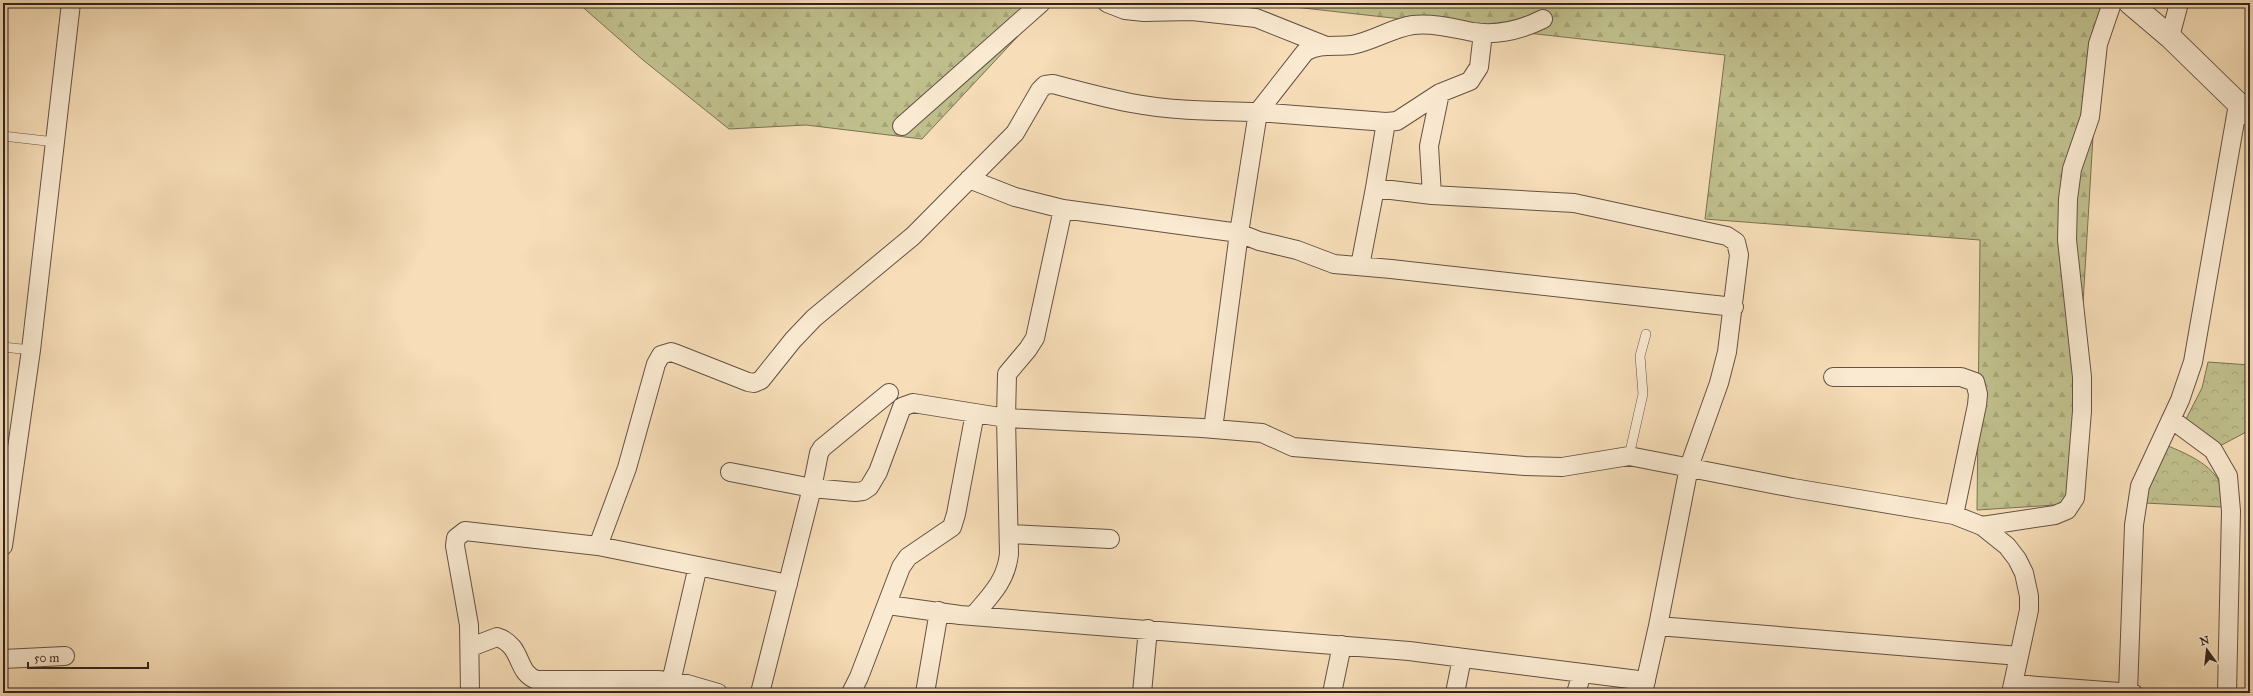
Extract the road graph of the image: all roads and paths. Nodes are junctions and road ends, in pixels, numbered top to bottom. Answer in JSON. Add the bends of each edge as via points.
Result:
{"nodes":[{"id":1,"x":71,"y":3,"type":"edge"},
{"id":2,"x":1041,"y":3,"type":"edge"},
{"id":3,"x":1107,"y":3,"type":"edge"},
{"id":4,"x":2112,"y":3,"type":"edge"},
{"id":5,"x":2130,"y":3,"type":"edge"},
{"id":6,"x":2179,"y":3,"type":"edge"},
{"id":7,"x":1543,"y":19,"type":"dead end"},
{"id":8,"x":1483,"y":33,"type":"junction"},
{"id":9,"x":2170,"y":37,"type":"junction"},
{"id":10,"x":1324,"y":45,"type":"junction"},
{"id":11,"x":1440,"y":93,"type":"junction"},
{"id":12,"x":2244,"y":109,"type":"edge"},
{"id":13,"x":1258,"y":112,"type":"junction"},
{"id":14,"x":1386,"y":122,"type":"junction"},
{"id":15,"x":902,"y":126,"type":"dead end"},
{"id":16,"x":3,"y":136,"type":"edge"},
{"id":17,"x":55,"y":142,"type":"junction"},
{"id":18,"x":969,"y":179,"type":"junction"},
{"id":19,"x":1375,"y":188,"type":"junction"},
{"id":20,"x":1432,"y":195,"type":"junction"},
{"id":21,"x":1062,"y":209,"type":"junction"},
{"id":22,"x":1239,"y":233,"type":"junction"},
{"id":23,"x":1360,"y":266,"type":"junction"},
{"id":24,"x":1734,"y":307,"type":"junction"},
{"id":25,"x":1646,"y":334,"type":"dead end"},
{"id":26,"x":3,"y":347,"type":"edge"},
{"id":27,"x":32,"y":350,"type":"junction"},
{"id":28,"x":1833,"y":377,"type":"dead end"},
{"id":29,"x":889,"y":393,"type":"dead end"},
{"id":30,"x":976,"y":413,"type":"junction"},
{"id":31,"x":1006,"y":418,"type":"junction"},
{"id":32,"x":2171,"y":419,"type":"junction"},
{"id":33,"x":1213,"y":429,"type":"junction"},
{"id":34,"x":1629,"y":456,"type":"junction"},
{"id":35,"x":1689,"y":467,"type":"junction"},
{"id":36,"x":730,"y":472,"type":"dead end"},
{"id":37,"x":812,"y":488,"type":"junction"},
{"id":38,"x":1954,"y":516,"type":"junction"},
{"id":39,"x":1982,"y":526,"type":"junction"},
{"id":40,"x":1009,"y":534,"type":"junction"},
{"id":41,"x":1110,"y":540,"type":"dead end"},
{"id":42,"x":3,"y":546,"type":"edge"},
{"id":43,"x":598,"y":546,"type":"junction"},
{"id":44,"x":698,"y":566,"type":"junction"},
{"id":45,"x":788,"y":584,"type":"junction"},
{"id":46,"x":888,"y":605,"type":"junction"},
{"id":47,"x":939,"y":611,"type":"junction"},
{"id":48,"x":974,"y":616,"type":"junction"},
{"id":49,"x":1658,"y":626,"type":"junction"},
{"id":50,"x":1148,"y":629,"type":"junction"},
{"id":51,"x":1342,"y":645,"type":"junction"},
{"id":52,"x":471,"y":647,"type":"junction"},
{"id":53,"x":65,"y":656,"type":"dead end"},
{"id":54,"x":2019,"y":656,"type":"junction"},
{"id":55,"x":1462,"y":658,"type":"junction"},
{"id":56,"x":3,"y":659,"type":"edge"},
{"id":57,"x":1582,"y":673,"type":"junction"},
{"id":58,"x":671,"y":682,"type":"junction"},
{"id":59,"x":1644,"y":687,"type":"edge"},
{"id":60,"x":2012,"y":689,"type":"edge"},
{"id":61,"x":470,"y":693,"type":"edge"},
{"id":62,"x":718,"y":693,"type":"edge"},
{"id":63,"x":760,"y":693,"type":"edge"},
{"id":64,"x":851,"y":693,"type":"edge"},
{"id":65,"x":925,"y":693,"type":"edge"},
{"id":66,"x":1142,"y":693,"type":"edge"},
{"id":67,"x":1332,"y":693,"type":"edge"},
{"id":68,"x":1455,"y":693,"type":"edge"},
{"id":69,"x":1576,"y":693,"type":"edge"},
{"id":70,"x":2131,"y":693,"type":"edge"},
{"id":71,"x":2227,"y":693,"type":"edge"}],
"edges":[{"from":1,"to":17,"type":"street"},
{"from":2,"to":15,"type":"street"},
{"from":3,"to":10,"type":"street","via":[[1126,10],[1192,11],[1256,18]]},
{"from":4,"to":39,"type":"street","via":[[2098,44],[2090,117],[2072,168],[2070,183],[2067,240],[2082,378],[2075,498],[2067,510],[2055,515]]},
{"from":5,"to":9,"type":"street"},
{"from":6,"to":9,"type":"street"},
{"from":7,"to":8,"type":"street","via":[[1528,27],[1507,32]]},
{"from":8,"to":10,"type":"street","via":[[1426,24],[1398,29],[1352,45]]},
{"from":8,"to":11,"type":"street","via":[[1481,59],[1475,76],[1470,81]]},
{"from":9,"to":12,"type":"street"},
{"from":10,"to":13,"type":"street","via":[[1312,47],[1305,52]]},
{"from":11,"to":14,"type":"street","via":[[1397,121]]},
{"from":11,"to":20,"type":"street","via":[[1429,146]]},
{"from":12,"to":32,"type":"street","via":[[2199,333],[2186,385]]},
{"from":13,"to":14,"type":"street"},
{"from":13,"to":18,"type":"street","via":[[1195,111],[1156,107],[1054,84],[1046,85],[1040,90],[1015,133]]},
{"from":13,"to":22,"type":"street"},
{"from":14,"to":19,"type":"street"},
{"from":16,"to":17,"type":"lane"},
{"from":17,"to":27,"type":"street"},
{"from":18,"to":21,"type":"street","via":[[1015,197]]},
{"from":18,"to":43,"type":"street","via":[[913,236],[814,318],[758,382],[748,382],[670,352],[661,355],[656,364],[627,468]]},
{"from":19,"to":20,"type":"street"},
{"from":19,"to":23,"type":"street"},
{"from":20,"to":24,"type":"street","via":[[1574,203],[1727,236],[1736,242],[1738,248]]},
{"from":21,"to":22,"type":"street"},
{"from":21,"to":31,"type":"street","via":[[1035,338],[1007,374]]},
{"from":22,"to":23,"type":"street","via":[[1334,264]]},
{"from":22,"to":33,"type":"street"},
{"from":23,"to":24,"type":"street"},
{"from":24,"to":35,"type":"street","via":[[1719,383]]},
{"from":25,"to":34,"type":"lane","via":[[1640,356],[1643,394]]},
{"from":26,"to":27,"type":"lane"},
{"from":27,"to":42,"type":"street"},
{"from":28,"to":38,"type":"street","via":[[1961,377],[1975,382],[1977,405]]},
{"from":29,"to":37,"type":"street","via":[[822,448]]},
{"from":30,"to":31,"type":"street"},
{"from":30,"to":37,"type":"street","via":[[913,403],[905,405],[899,412],[878,472],[869,488],[855,492]]},
{"from":30,"to":46,"type":"street","via":[[952,527],[908,557]]},
{"from":31,"to":33,"type":"street"},
{"from":31,"to":40,"type":"street"},
{"from":32,"to":70,"type":"street","via":[[2145,470],[2136,500]]},
{"from":32,"to":71,"type":"street","via":[[2212,450],[2228,476],[2231,511]]},
{"from":33,"to":34,"type":"street","via":[[1262,433],[1292,447],[1525,466],[1562,467]]},
{"from":34,"to":35,"type":"street"},
{"from":35,"to":38,"type":"street"},
{"from":35,"to":49,"type":"street"},
{"from":36,"to":37,"type":"street"},
{"from":37,"to":45,"type":"street"},
{"from":38,"to":39,"type":"street"},
{"from":39,"to":54,"type":"street","via":[[2007,546],[2024,573],[2029,610]]},
{"from":40,"to":41,"type":"street"},
{"from":40,"to":48,"type":"street","via":[[1007,569],[1001,582]]},
{"from":43,"to":44,"type":"street"},
{"from":43,"to":52,"type":"street","via":[[473,531],[459,534],[455,546],[467,603]]},
{"from":44,"to":45,"type":"street"},
{"from":44,"to":58,"type":"street"},
{"from":45,"to":63,"type":"street"},
{"from":46,"to":47,"type":"street"},
{"from":46,"to":64,"type":"street"},
{"from":47,"to":48,"type":"street"},
{"from":47,"to":65,"type":"street"},
{"from":48,"to":50,"type":"street"},
{"from":49,"to":54,"type":"street"},
{"from":49,"to":59,"type":"street"},
{"from":50,"to":51,"type":"street"},
{"from":50,"to":66,"type":"street"},
{"from":51,"to":55,"type":"street"},
{"from":51,"to":67,"type":"street"},
{"from":52,"to":58,"type":"street","via":[[497,637],[503,639],[511,644],[525,672],[530,678],[537,680],[616,678]]},
{"from":52,"to":61,"type":"street"},
{"from":53,"to":56,"type":"street"},
{"from":54,"to":60,"type":"street"},
{"from":55,"to":57,"type":"street"},
{"from":55,"to":68,"type":"street"},
{"from":57,"to":59,"type":"street"},
{"from":57,"to":69,"type":"street"},
{"from":58,"to":62,"type":"street"},
{"from":60,"to":70,"type":"street"}]}
